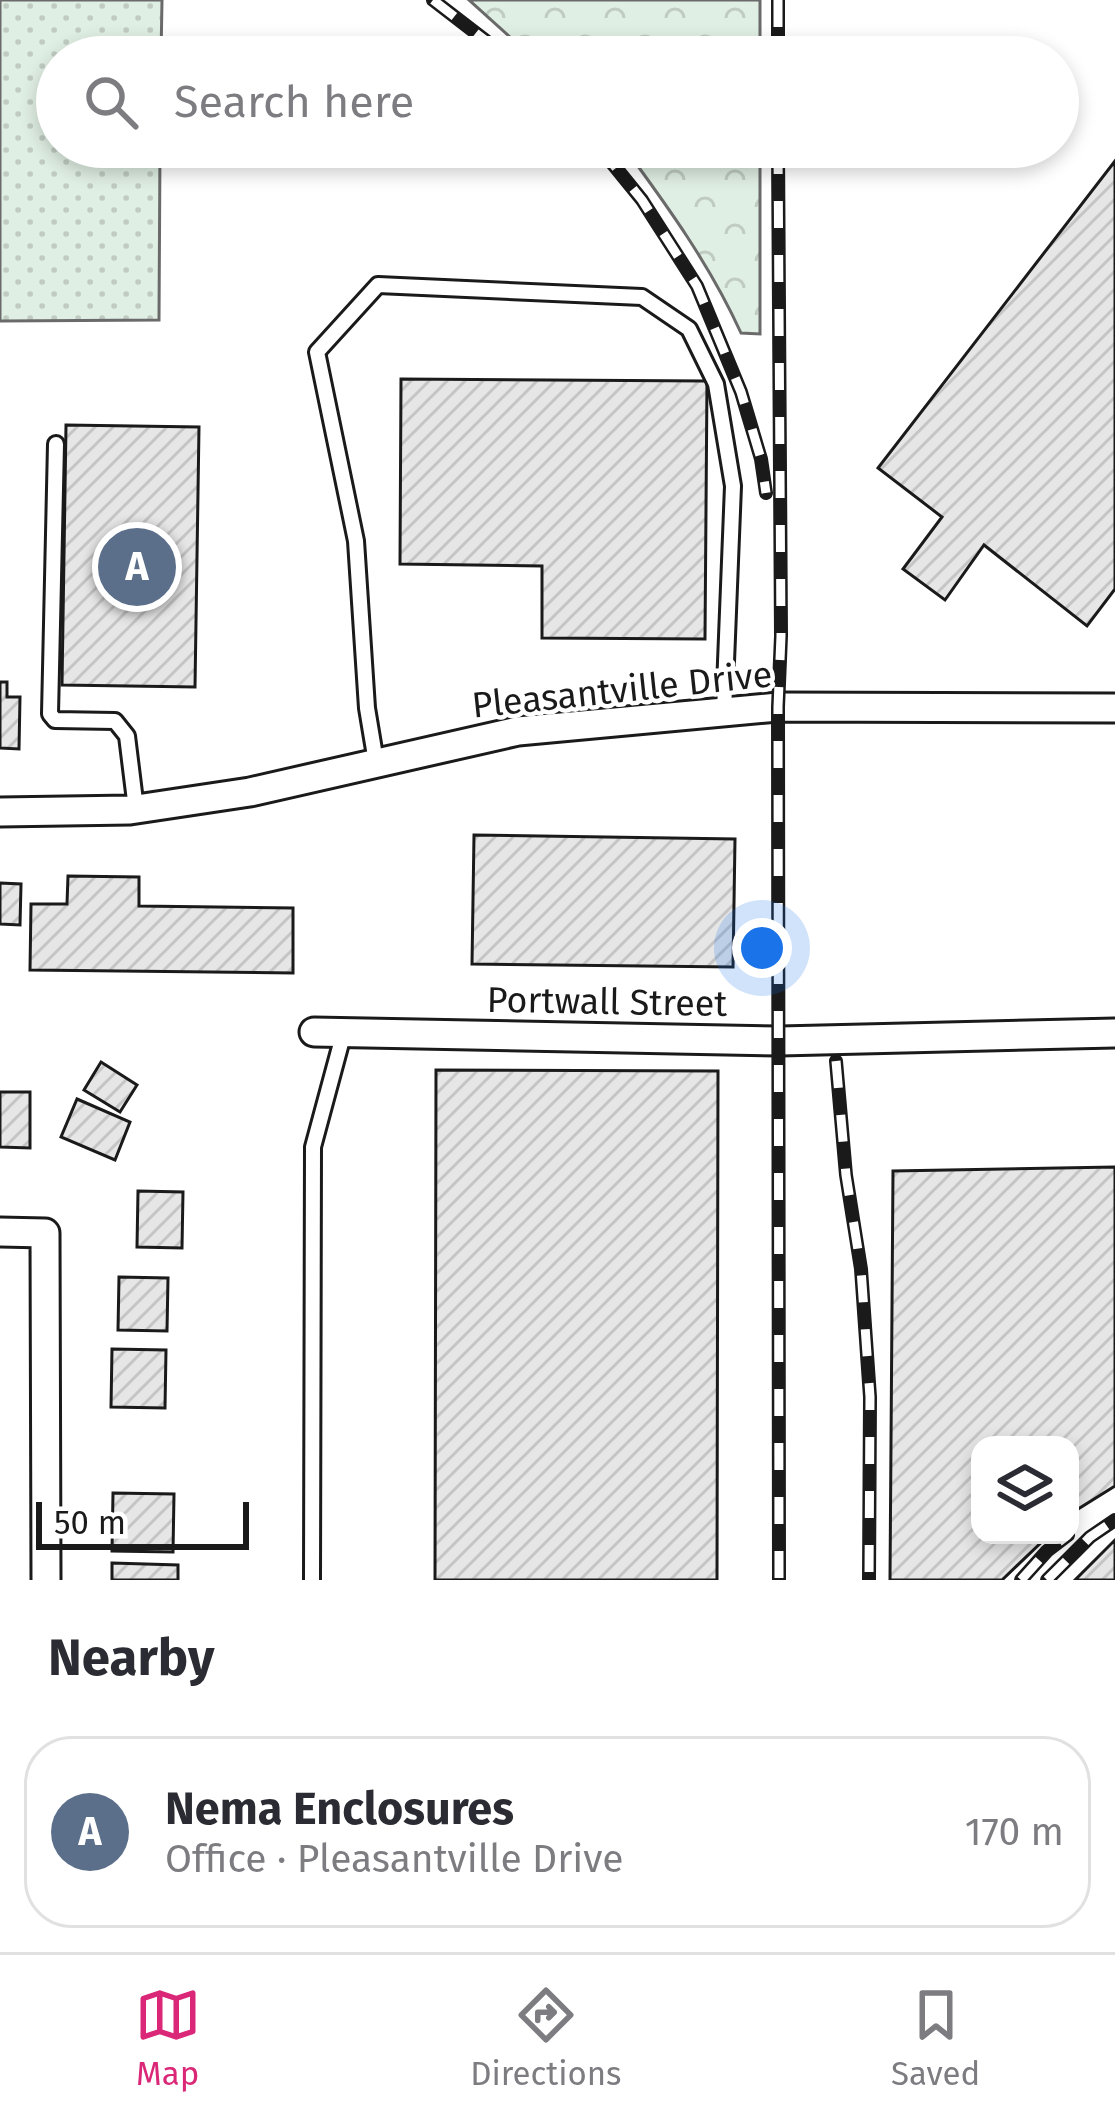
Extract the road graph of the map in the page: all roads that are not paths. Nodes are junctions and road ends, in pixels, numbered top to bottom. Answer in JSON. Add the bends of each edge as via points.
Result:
{"nodes":[{"id":1,"x":56,"y":444,"type":"dead end"},
{"id":2,"x":1115,"y":708,"type":"edge"},
{"id":3,"x":724,"y":712,"type":"junction"},
{"id":4,"x":376,"y":761,"type":"junction"},
{"id":5,"x":136,"y":809,"type":"junction"},
{"id":6,"x":0,"y":812,"type":"edge"},
{"id":7,"x":314,"y":1032,"type":"dead end"},
{"id":8,"x":344,"y":1032,"type":"junction"},
{"id":9,"x":1115,"y":1033,"type":"edge"},
{"id":10,"x":0,"y":1232,"type":"edge"},
{"id":11,"x":46,"y":1580,"type":"edge"},
{"id":12,"x":312,"y":1580,"type":"edge"}],
"edges":[{"from":1,"to":5,"type":"lane","via":[[50,714],[115,721],[127,736]]},
{"from":2,"to":3,"type":"street","name":"Pleasantville Drive"},
{"from":3,"to":4,"type":"street","name":"Pleasantville Drive","via":[[518,731]]},
{"from":3,"to":4,"type":"lane","via":[[733,486],[716,384],[689,329],[642,297],[378,285],[316,352],[356,541]]},
{"from":4,"to":5,"type":"street","name":"Pleasantville Drive"},
{"from":5,"to":6,"type":"street","name":"Pleasantville Drive"},
{"from":7,"to":8,"type":"street","name":"Portwall Street"},
{"from":8,"to":9,"type":"street","name":"Portwall Street","via":[[780,1041]]},
{"from":8,"to":12,"type":"lane","via":[[313,1147]]},
{"from":10,"to":11,"type":"street","via":[[45,1232]]}]}
